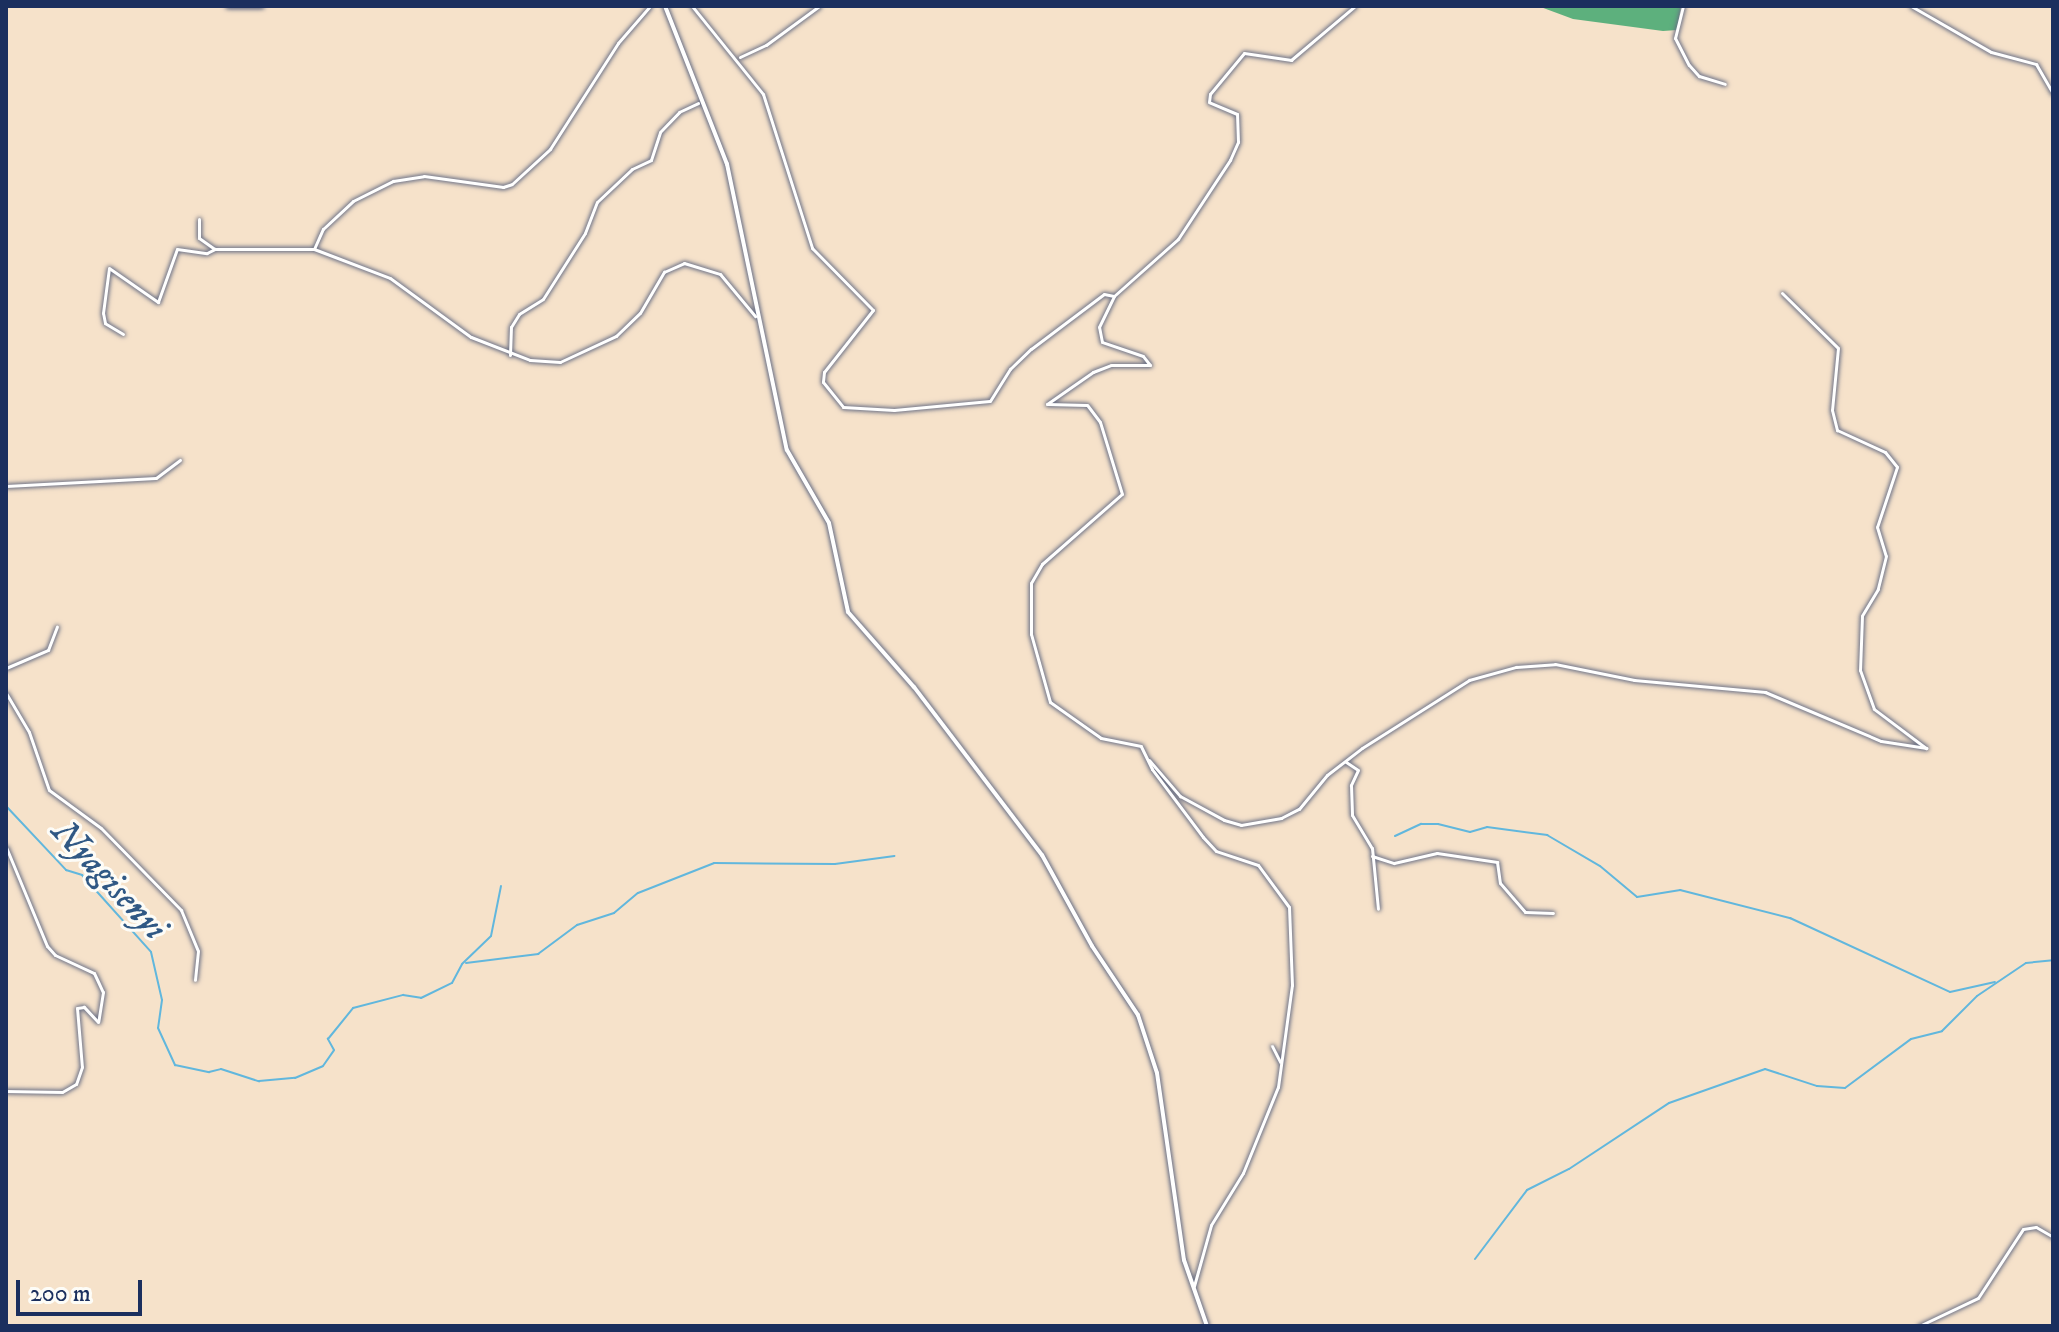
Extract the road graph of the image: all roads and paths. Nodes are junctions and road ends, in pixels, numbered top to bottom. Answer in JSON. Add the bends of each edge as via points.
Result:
{"nodes":[{"id":1,"x":227,"y":6,"type":"edge"},
{"id":2,"x":262,"y":6,"type":"edge"},
{"id":3,"x":650,"y":6,"type":"edge"},
{"id":4,"x":665,"y":6,"type":"edge"},
{"id":5,"x":692,"y":6,"type":"edge"},
{"id":6,"x":819,"y":6,"type":"edge"},
{"id":7,"x":1355,"y":6,"type":"edge"},
{"id":8,"x":1683,"y":6,"type":"edge"},
{"id":9,"x":1911,"y":6,"type":"edge"},
{"id":10,"x":738,"y":58,"type":"junction"},
{"id":11,"x":1725,"y":84,"type":"dead end"},
{"id":12,"x":2053,"y":93,"type":"edge"},
{"id":13,"x":698,"y":103,"type":"dead end"},
{"id":14,"x":199,"y":219,"type":"dead end"},
{"id":15,"x":215,"y":249,"type":"junction"},
{"id":16,"x":314,"y":249,"type":"junction"},
{"id":17,"x":1782,"y":293,"type":"dead end"},
{"id":18,"x":1114,"y":296,"type":"junction"},
{"id":19,"x":755,"y":316,"type":"junction"},
{"id":20,"x":123,"y":334,"type":"dead end"},
{"id":21,"x":510,"y":355,"type":"junction"},
{"id":22,"x":180,"y":460,"type":"dead end"},
{"id":23,"x":6,"y":486,"type":"edge"},
{"id":24,"x":57,"y":627,"type":"dead end"},
{"id":25,"x":6,"y":668,"type":"edge"},
{"id":26,"x":6,"y":693,"type":"edge"},
{"id":27,"x":1147,"y":757,"type":"junction"},
{"id":28,"x":1345,"y":761,"type":"junction"},
{"id":29,"x":6,"y":847,"type":"edge"},
{"id":30,"x":1372,"y":856,"type":"junction"},
{"id":31,"x":1378,"y":909,"type":"dead end"},
{"id":32,"x":1553,"y":913,"type":"dead end"},
{"id":33,"x":195,"y":980,"type":"dead end"},
{"id":34,"x":1272,"y":1046,"type":"dead end"},
{"id":35,"x":1282,"y":1066,"type":"junction"},
{"id":36,"x":6,"y":1091,"type":"edge"},
{"id":37,"x":2053,"y":1237,"type":"edge"},
{"id":38,"x":1193,"y":1288,"type":"junction"},
{"id":39,"x":1207,"y":1326,"type":"edge"},
{"id":40,"x":1919,"y":1326,"type":"edge"}],
"edges":[{"from":1,"to":2,"type":"street"},
{"from":3,"to":16,"type":"street","via":[[618,43],[550,149],[512,184],[434,176],[393,181],[353,201],[323,229]]},
{"from":4,"to":19,"type":"street","via":[[727,164]]},
{"from":5,"to":10,"type":"street"},
{"from":6,"to":10,"type":"street","via":[[766,45]]},
{"from":7,"to":18,"type":"street","via":[[1291,60],[1249,52],[1240,56],[1207,100],[1237,114],[1238,142],[1230,160],[1170,250]]},
{"from":8,"to":11,"type":"street","via":[[1675,38],[1689,65],[1699,76]]},
{"from":9,"to":12,"type":"street","via":[[1991,52],[2036,64]]},
{"from":10,"to":18,"type":"street","via":[[763,94],[812,248],[873,310],[824,372],[823,382],[843,407],[894,410],[990,401],[1010,369],[1031,349],[1104,294]]},
{"from":13,"to":21,"type":"street","via":[[679,112],[660,132],[651,160],[632,169],[597,202],[585,233],[543,299],[519,314],[511,327]]},
{"from":14,"to":15,"type":"street","via":[[199,238]]},
{"from":15,"to":16,"type":"street"},
{"from":15,"to":20,"type":"street","via":[[177,249],[158,302],[109,268],[105,323]]},
{"from":16,"to":21,"type":"street","via":[[390,278],[448,324]]},
{"from":17,"to":28,"type":"street","via":[[1838,348],[1832,410],[1837,430],[1885,452],[1897,467],[1877,527],[1886,556],[1878,589],[1862,616],[1860,670],[1874,709],[1926,748],[1881,741],[1751,689],[1634,680],[1570,665],[1516,667],[1469,680]]},
{"from":18,"to":27,"type":"street","via":[[1104,310],[1099,336],[1108,345],[1148,359],[1150,365],[1111,365],[1047,404],[1087,405],[1100,422],[1122,494],[1042,564],[1028,603],[1050,702],[1101,738],[1141,746]]},
{"from":19,"to":21,"type":"street","via":[[720,274],[684,263],[664,272],[640,313],[616,336],[560,362]]},
{"from":19,"to":38,"type":"street","via":[[787,450],[829,523],[848,612],[914,687],[1042,855],[1138,1015],[1157,1073],[1172,1158],[1173,1203]]},
{"from":22,"to":23,"type":"street","via":[[156,478]]},
{"from":24,"to":25,"type":"street","via":[[48,650]]},
{"from":26,"to":33,"type":"street","via":[[29,732],[49,790],[101,828],[181,910],[198,951]]},
{"from":27,"to":28,"type":"street","via":[[1189,802],[1236,825],[1291,815]]},
{"from":27,"to":35,"type":"street","via":[[1216,851],[1258,865],[1285,898],[1292,976]]},
{"from":28,"to":30,"type":"street","via":[[1358,770],[1351,785],[1352,815]]},
{"from":29,"to":36,"type":"street","via":[[22,874],[47,946],[94,973],[103,992],[98,1022],[84,1007],[77,1008],[82,1067],[76,1084],[62,1092]]},
{"from":30,"to":31,"type":"street"},
{"from":30,"to":32,"type":"street","via":[[1394,863],[1437,853],[1497,862],[1500,883],[1525,912]]},
{"from":34,"to":35,"type":"street"},
{"from":35,"to":38,"type":"street","via":[[1243,1173],[1211,1225]]},
{"from":37,"to":40,"type":"street","via":[[2036,1227],[2023,1229],[1978,1298]]},
{"from":38,"to":39,"type":"street"}]}
